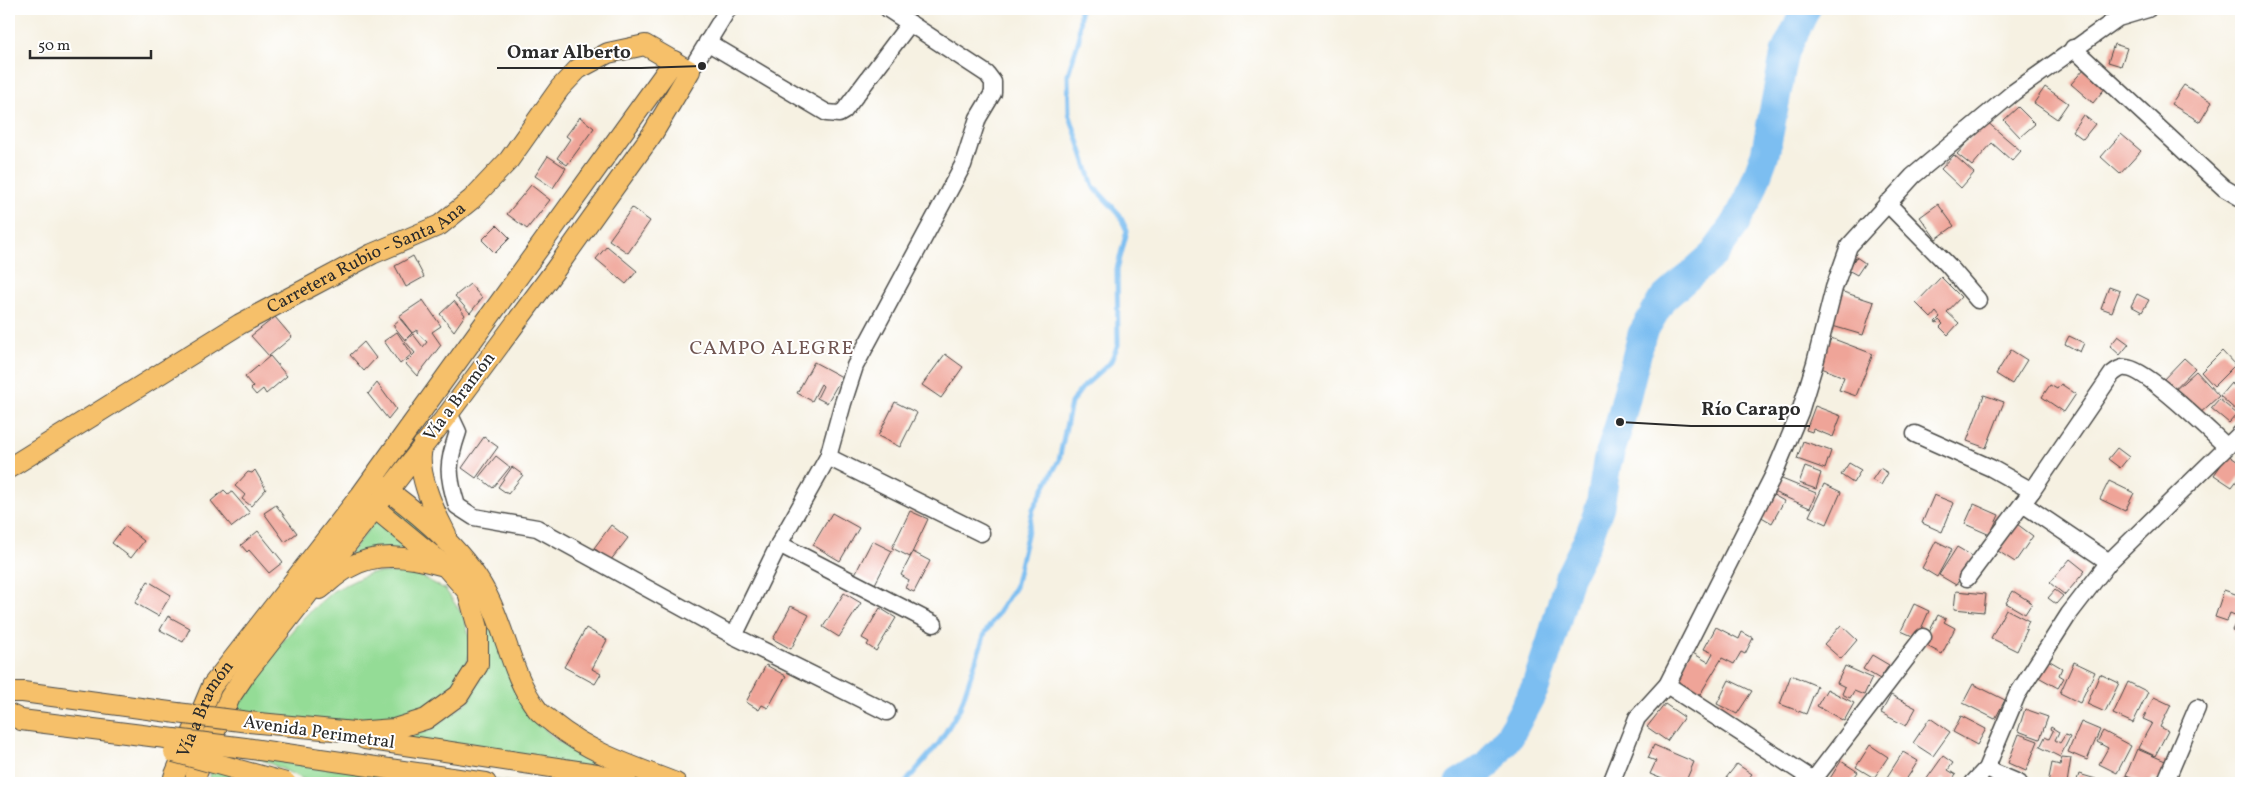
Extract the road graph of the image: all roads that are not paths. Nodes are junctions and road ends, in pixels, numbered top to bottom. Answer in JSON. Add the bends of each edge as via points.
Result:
{"nodes":[{"id":1,"x":728,"y":9,"type":"edge"},
{"id":2,"x":888,"y":9,"type":"edge"},
{"id":3,"x":2148,"y":9,"type":"edge"},
{"id":4,"x":910,"y":23,"type":"junction"},
{"id":5,"x":707,"y":42,"type":"junction"},
{"id":6,"x":2073,"y":48,"type":"junction"},
{"id":7,"x":682,"y":66,"type":"junction"},
{"id":8,"x":2241,"y":198,"type":"edge"},
{"id":9,"x":1887,"y":204,"type":"junction"},
{"id":10,"x":1978,"y":300,"type":"dead end"},
{"id":11,"x":449,"y":412,"type":"junction"},
{"id":12,"x":2241,"y":433,"type":"edge"},
{"id":13,"x":1915,"y":434,"type":"dead end"},
{"id":14,"x":423,"y":445,"type":"junction"},
{"id":15,"x":2226,"y":446,"type":"junction"},
{"id":16,"x":828,"y":457,"type":"junction"},
{"id":17,"x":9,"y":468,"type":"edge"},
{"id":18,"x":372,"y":479,"type":"junction"},
{"id":19,"x":388,"y":491,"type":"junction"},
{"id":20,"x":2027,"y":497,"type":"junction"},
{"id":21,"x":368,"y":502,"type":"junction"},
{"id":22,"x":980,"y":533,"type":"dead end"},
{"id":23,"x":779,"y":544,"type":"junction"},
{"id":24,"x":449,"y":557,"type":"junction"},
{"id":25,"x":2109,"y":562,"type":"junction"},
{"id":26,"x":1967,"y":578,"type":"dead end"},
{"id":27,"x":296,"y":609,"type":"junction"},
{"id":28,"x":934,"y":624,"type":"dead end"},
{"id":29,"x":734,"y":636,"type":"junction"},
{"id":30,"x":1923,"y":637,"type":"dead end"},
{"id":31,"x":1668,"y":684,"type":"junction"},
{"id":32,"x":9,"y":692,"type":"edge"},
{"id":33,"x":2196,"y":708,"type":"dead end"},
{"id":34,"x":887,"y":712,"type":"dead end"},
{"id":35,"x":9,"y":714,"type":"edge"},
{"id":36,"x":249,"y":722,"type":"junction"},
{"id":37,"x":174,"y":746,"type":"junction"},
{"id":38,"x":1986,"y":769,"type":"junction"},
{"id":39,"x":1814,"y":782,"type":"edge"},
{"id":40,"x":174,"y":783,"type":"edge"},
{"id":41,"x":195,"y":783,"type":"edge"},
{"id":42,"x":286,"y":783,"type":"edge"},
{"id":43,"x":486,"y":783,"type":"edge"},
{"id":44,"x":627,"y":783,"type":"edge"},
{"id":45,"x":676,"y":783,"type":"edge"},
{"id":46,"x":1611,"y":783,"type":"edge"},
{"id":47,"x":1973,"y":783,"type":"edge"},
{"id":48,"x":2020,"y":783,"type":"edge"},
{"id":49,"x":2165,"y":783,"type":"edge"}],
"edges":[{"from":1,"to":5,"type":"street","name":"Vía a Bramón"},
{"from":2,"to":4,"type":"street"},
{"from":3,"to":6,"type":"street","via":[[2118,18]]},
{"from":4,"to":5,"type":"street","via":[[844,111],[834,114],[827,114]]},
{"from":4,"to":16,"type":"street","via":[[991,77],[993,93],[978,118],[963,165],[855,366]]},
{"from":5,"to":7,"type":"street","name":"Vía a Bramón"},
{"from":6,"to":8,"type":"street","via":[[2224,188]]},
{"from":6,"to":9,"type":"street","via":[[1920,170]]},
{"from":7,"to":11,"type":"main road","name":"Vía a Bramón","via":[[653,133]]},
{"from":7,"to":17,"type":"main road","name":"Carretera Rubio - Santa Ana","via":[[646,45],[608,53],[578,69],[560,88],[509,160],[472,199],[440,225],[372,254],[240,324]]},
{"from":7,"to":18,"type":"main road","name":"Vía a Bramón","via":[[605,154]]},
{"from":9,"to":10,"type":"street"},
{"from":9,"to":31,"type":"street","via":[[1849,246],[1800,412],[1774,474]]},
{"from":11,"to":14,"type":"main road","name":"Vía a Bramón"},
{"from":11,"to":29,"type":"street","via":[[458,432],[451,453],[449,479],[458,506],[474,517],[537,528]]},
{"from":12,"to":15,"type":"street"},
{"from":13,"to":20,"type":"street","via":[[1991,468]]},
{"from":14,"to":19,"type":"main road","name":"Vía a Bramón"},
{"from":14,"to":24,"type":"main road","via":[[420,452],[424,475]]},
{"from":15,"to":20,"type":"street","via":[[2150,380],[2125,367],[2112,374]]},
{"from":15,"to":25,"type":"street"},
{"from":16,"to":22,"type":"street"},
{"from":16,"to":23,"type":"street"},
{"from":18,"to":19,"type":"main road"},
{"from":18,"to":21,"type":"main road","name":"Vía a Bramón"},
{"from":19,"to":21,"type":"main road","name":"Vía a Bramón"},
{"from":19,"to":24,"type":"main road","via":[[419,516]]},
{"from":20,"to":25,"type":"street"},
{"from":20,"to":26,"type":"street"},
{"from":21,"to":24,"type":"main road"},
{"from":21,"to":27,"type":"main road","name":"Vía a Bramón"},
{"from":21,"to":40,"type":"main road","name":"Vía a Bramón","via":[[212,686]]},
{"from":23,"to":28,"type":"street"},
{"from":23,"to":29,"type":"street"},
{"from":24,"to":27,"type":"main road","via":[[375,558],[348,567]]},
{"from":24,"to":36,"type":"main road","via":[[468,592],[478,628],[478,665],[459,695],[426,719],[394,729],[354,732]]},
{"from":24,"to":45,"type":"main road","via":[[490,600],[522,684],[538,711],[587,747]]},
{"from":25,"to":38,"type":"street","via":[[2033,666],[2017,694]]},
{"from":27,"to":41,"type":"main road","name":"Vía a Bramón","via":[[230,697]]},
{"from":29,"to":34,"type":"street"},
{"from":30,"to":39,"type":"street"},
{"from":31,"to":39,"type":"street"},
{"from":31,"to":46,"type":"street","via":[[1637,718]]},
{"from":32,"to":36,"type":"main road","name":"Avenida Perimetral","bridge":true},
{"from":33,"to":49,"type":"street"},
{"from":35,"to":37,"type":"main road","name":"Avenida Perimetral","via":[[22,720]]},
{"from":36,"to":44,"type":"main road","name":"Avenida Perimetral","via":[[597,774]]},
{"from":37,"to":42,"type":"main road","bridge":true},
{"from":37,"to":43,"type":"main road","name":"Avenida Perimetral","bridge":true,"via":[[245,748]]},
{"from":38,"to":47,"type":"street"},
{"from":38,"to":48,"type":"street"}]}
